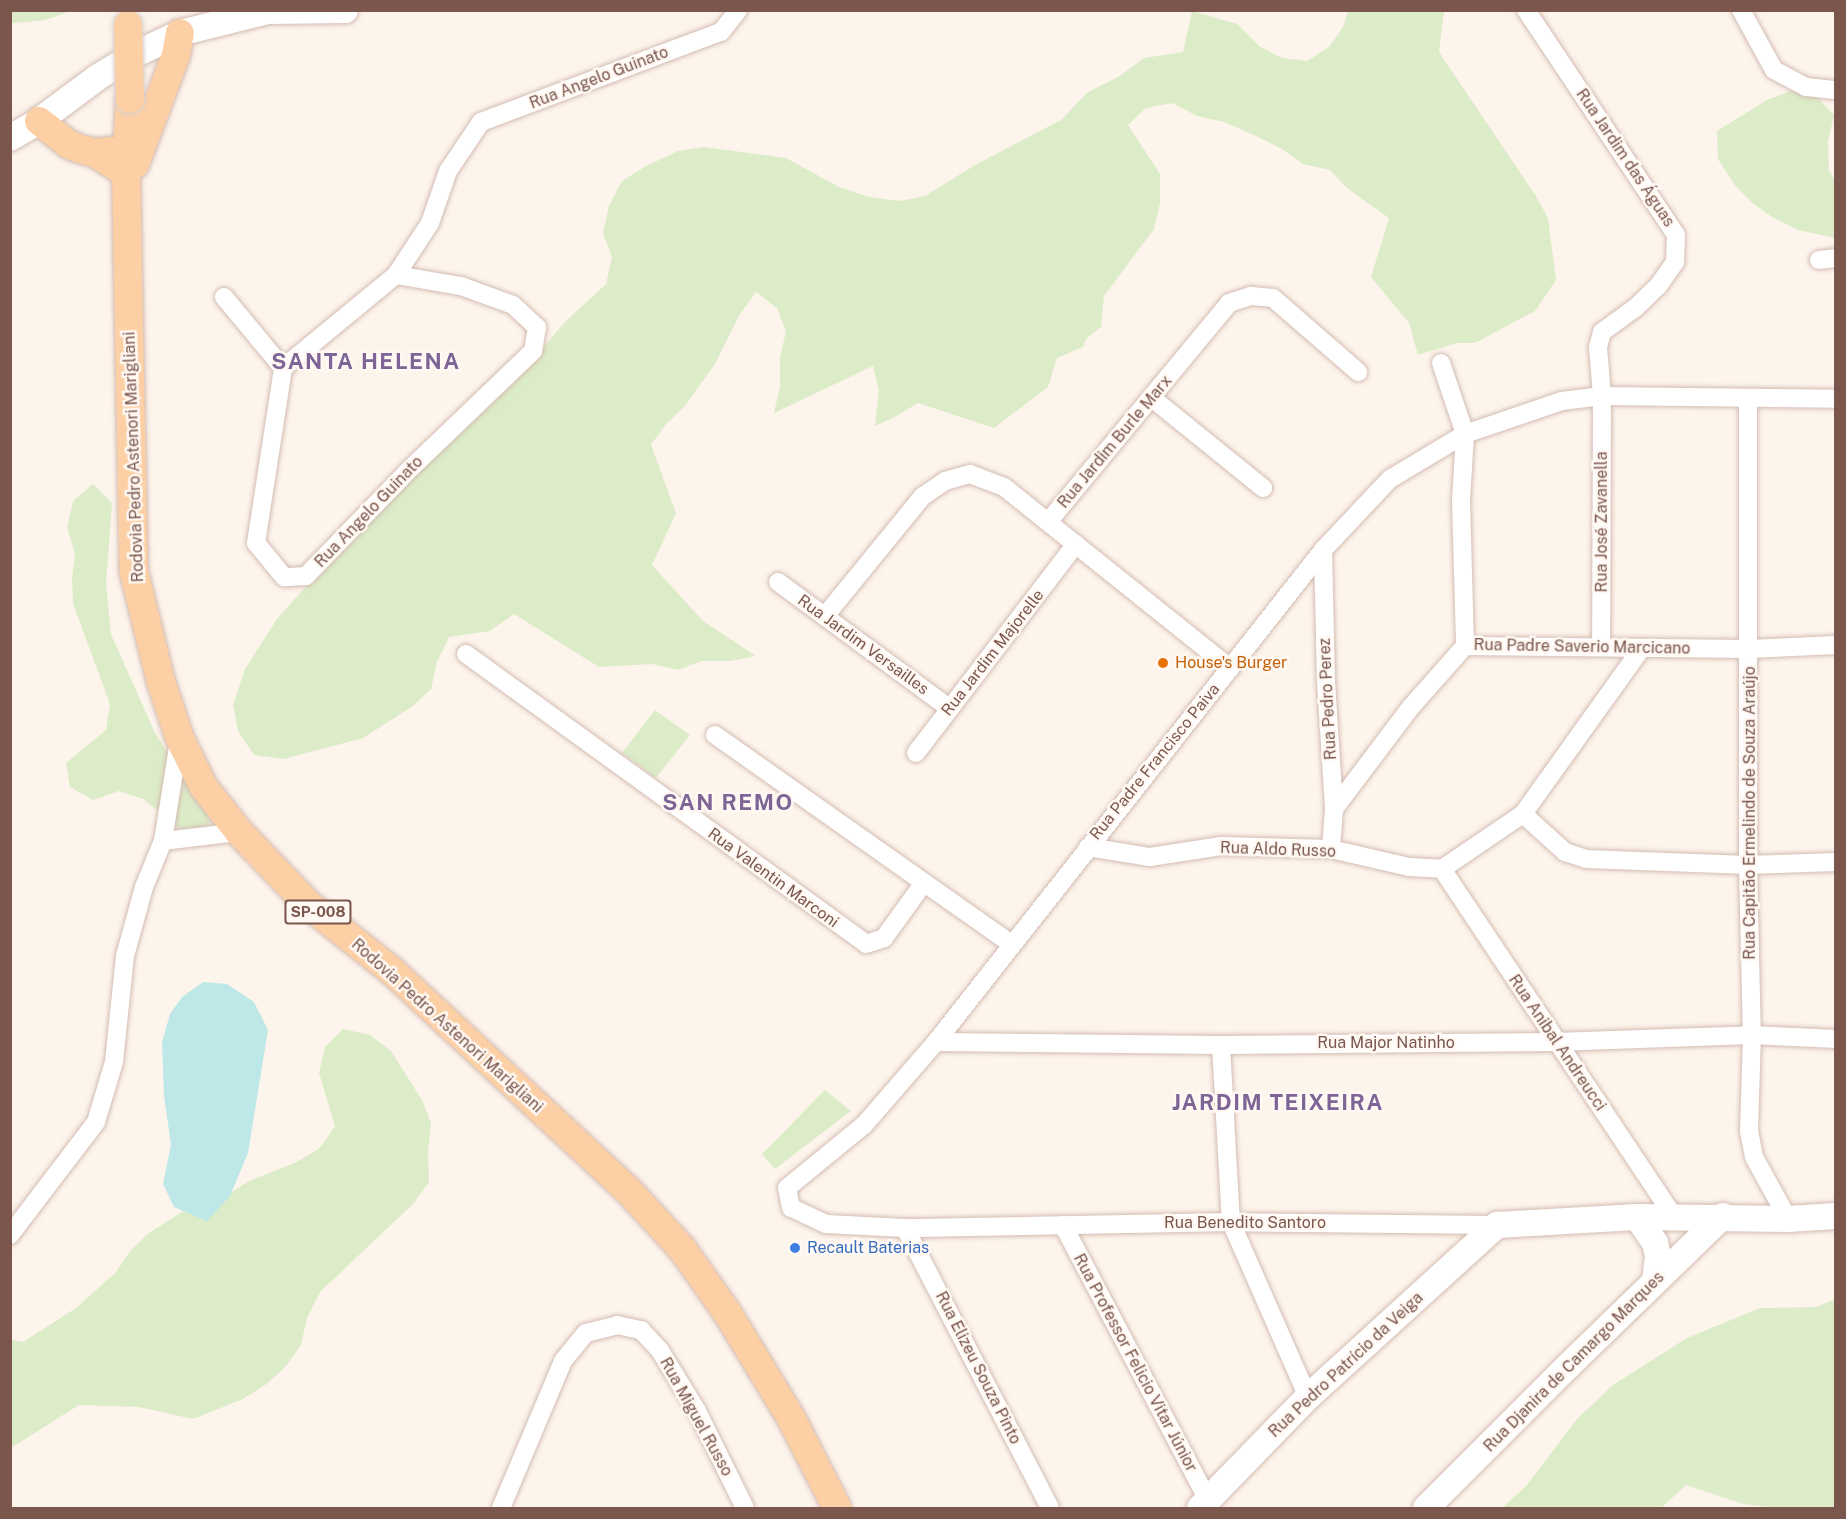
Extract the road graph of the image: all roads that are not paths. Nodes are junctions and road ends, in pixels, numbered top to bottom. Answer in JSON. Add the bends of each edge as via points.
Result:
{"nodes":[{"id":1,"x":345,"y":10,"type":"edge"},
{"id":2,"x":738,"y":10,"type":"edge"},
{"id":3,"x":1526,"y":10,"type":"edge"},
{"id":4,"x":1741,"y":10,"type":"edge"},
{"id":5,"x":128,"y":18,"type":"edge"},
{"id":6,"x":180,"y":33,"type":"junction"},
{"id":7,"x":1836,"y":90,"type":"edge"},
{"id":8,"x":39,"y":121,"type":"junction"},
{"id":9,"x":10,"y":138,"type":"edge"},
{"id":10,"x":127,"y":158,"type":"junction"},
{"id":11,"x":396,"y":275,"type":"junction"},
{"id":12,"x":224,"y":297,"type":"dead end"},
{"id":13,"x":1441,"y":363,"type":"dead end"},
{"id":14,"x":283,"y":368,"type":"junction"},
{"id":15,"x":1358,"y":372,"type":"dead end"},
{"id":16,"x":1602,"y":396,"type":"junction"},
{"id":17,"x":1152,"y":398,"type":"junction"},
{"id":18,"x":1748,"y":399,"type":"junction"},
{"id":19,"x":1836,"y":399,"type":"edge"},
{"id":20,"x":1465,"y":434,"type":"junction"},
{"id":21,"x":1263,"y":488,"type":"dead end"},
{"id":22,"x":1048,"y":522,"type":"junction"},
{"id":23,"x":1073,"y":549,"type":"junction"},
{"id":24,"x":1323,"y":550,"type":"junction"},
{"id":25,"x":778,"y":582,"type":"dead end"},
{"id":26,"x":825,"y":616,"type":"junction"},
{"id":27,"x":1836,"y":645,"type":"edge"},
{"id":28,"x":1465,"y":646,"type":"junction"},
{"id":29,"x":1601,"y":647,"type":"junction"},
{"id":30,"x":1642,"y":648,"type":"junction"},
{"id":31,"x":1749,"y":649,"type":"junction"},
{"id":32,"x":466,"y":654,"type":"dead end"},
{"id":33,"x":1230,"y":668,"type":"junction"},
{"id":34,"x":949,"y":708,"type":"junction"},
{"id":35,"x":715,"y":735,"type":"dead end"},
{"id":36,"x":180,"y":739,"type":"junction"},
{"id":37,"x":916,"y":753,"type":"dead end"},
{"id":38,"x":1334,"y":809,"type":"junction"},
{"id":39,"x":1523,"y":814,"type":"junction"},
{"id":40,"x":239,"y":832,"type":"junction"},
{"id":41,"x":163,"y":841,"type":"junction"},
{"id":42,"x":1088,"y":846,"type":"junction"},
{"id":43,"x":1331,"y":849,"type":"junction"},
{"id":44,"x":1836,"y":862,"type":"edge"},
{"id":45,"x":1748,"y":865,"type":"junction"},
{"id":46,"x":1442,"y":869,"type":"junction"},
{"id":47,"x":923,"y":884,"type":"junction"},
{"id":48,"x":1011,"y":944,"type":"junction"},
{"id":49,"x":1752,"y":1035,"type":"junction"},
{"id":50,"x":1836,"y":1039,"type":"edge"},
{"id":51,"x":936,"y":1042,"type":"junction"},
{"id":52,"x":1555,"y":1042,"type":"junction"},
{"id":53,"x":1221,"y":1045,"type":"junction"},
{"id":54,"x":787,"y":1188,"type":"joint"},
{"id":55,"x":1723,"y":1216,"type":"junction"},
{"id":56,"x":1836,"y":1216,"type":"edge"},
{"id":57,"x":1637,"y":1217,"type":"junction"},
{"id":58,"x":1674,"y":1217,"type":"junction"},
{"id":59,"x":1788,"y":1219,"type":"junction"},
{"id":60,"x":1231,"y":1222,"type":"junction"},
{"id":61,"x":1063,"y":1225,"type":"junction"},
{"id":62,"x":1497,"y":1225,"type":"junction"},
{"id":63,"x":905,"y":1228,"type":"junction"},
{"id":64,"x":10,"y":1235,"type":"edge"},
{"id":65,"x":1655,"y":1281,"type":"junction"},
{"id":66,"x":1308,"y":1397,"type":"junction"},
{"id":67,"x":1204,"y":1504,"type":"edge"},
{"id":68,"x":501,"y":1509,"type":"edge"},
{"id":69,"x":745,"y":1509,"type":"edge"},
{"id":70,"x":837,"y":1509,"type":"edge"},
{"id":71,"x":1050,"y":1509,"type":"edge"},
{"id":72,"x":1426,"y":1509,"type":"edge"}],
"edges":[{"from":1,"to":6,"type":"street","via":[[268,11]]},
{"from":2,"to":11,"type":"street","name":"Rua Angelo Guinato","via":[[721,32],[482,122],[448,171],[430,223]]},
{"from":3,"to":16,"type":"street","name":"Rua Jardim das Águas","via":[[1676,235],[1675,262],[1659,286],[1602,332],[1598,347]]},
{"from":4,"to":7,"type":"street","via":[[1774,70],[1806,87]]},
{"from":5,"to":10,"type":"main road","name":"Rodovia Pedro Astenori Marigliani","number":"SP-008","bridge":true},
{"from":6,"to":8,"type":"street","via":[[98,77]]},
{"from":6,"to":10,"type":"main road","via":[[142,150],[135,164]]},
{"from":8,"to":9,"type":"street"},
{"from":8,"to":10,"type":"main road","via":[[68,144]]},
{"from":10,"to":36,"type":"main road","name":"Rodovia Pedro Astenori Marigliani","number":"SP-008","via":[[135,572],[155,660]]},
{"from":11,"to":14,"type":"street","name":"Rua Angelo Guinato"},
{"from":11,"to":14,"type":"street","name":"Rua Angelo Guinato","via":[[460,286],[513,305],[537,327],[533,351],[306,576],[284,577],[256,543]]},
{"from":12,"to":14,"type":"street"},
{"from":13,"to":20,"type":"street"},
{"from":15,"to":17,"type":"street","name":"Rua Jardim Burle Marx","via":[[1273,298],[1251,296],[1229,303]]},
{"from":16,"to":18,"type":"street","name":"Rua Padre Francisco Paiva"},
{"from":16,"to":20,"type":"street","name":"Rua Padre Francisco Paiva","via":[[1562,401]]},
{"from":16,"to":29,"type":"street","name":"Rua José Zavanella"},
{"from":17,"to":21,"type":"street"},
{"from":17,"to":22,"type":"street","name":"Rua Jardim Burle Marx"},
{"from":18,"to":19,"type":"street","name":"Rua Padre Francisco Paiva"},
{"from":18,"to":31,"type":"street","name":"Rua Capitão Ermelindo de Souza Araújo"},
{"from":20,"to":24,"type":"street","name":"Rua Padre Francisco Paiva","via":[[1390,479]]},
{"from":20,"to":28,"type":"street","via":[[1461,501]]},
{"from":22,"to":23,"type":"street","name":"Rua Jardim Burle Marx"},
{"from":22,"to":26,"type":"street","via":[[1004,487],[970,474],[945,481],[923,496]]},
{"from":23,"to":33,"type":"street","name":"Rua Jardim Burle Marx"},
{"from":23,"to":34,"type":"street","name":"Rua Jardim Majorelle"},
{"from":24,"to":33,"type":"street","name":"Rua Padre Francisco Paiva"},
{"from":24,"to":38,"type":"street","name":"Rua Pedro Perez"},
{"from":25,"to":26,"type":"street","name":"Rua Jardim Versailles"},
{"from":26,"to":34,"type":"street","name":"Rua Jardim Versailles"},
{"from":27,"to":31,"type":"street","name":"Rua Padre Saverio Marcicano"},
{"from":28,"to":29,"type":"street","name":"Rua Padre Saverio Marcicano"},
{"from":28,"to":38,"type":"street","name":"Rua Padre Saverio Marcicano","via":[[1411,707]]},
{"from":29,"to":30,"type":"street","name":"Rua Padre Saverio Marcicano"},
{"from":30,"to":31,"type":"street","name":"Rua Padre Saverio Marcicano"},
{"from":30,"to":39,"type":"street"},
{"from":31,"to":45,"type":"street","name":"Rua Capitão Ermelindo de Souza Araújo"},
{"from":32,"to":47,"type":"street","name":"Rua Valentin Marconi","via":[[866,944],[884,938]]},
{"from":33,"to":42,"type":"street","name":"Rua Padre Francisco Paiva"},
{"from":34,"to":37,"type":"street","name":"Rua Jardim Majorelle"},
{"from":35,"to":47,"type":"street"},
{"from":36,"to":40,"type":"main road","name":"Rodovia Pedro Astenori Marigliani","number":"SP-008","via":[[203,786]]},
{"from":36,"to":41,"type":"street"},
{"from":38,"to":43,"type":"street","name":"Rua Pedro Perez"},
{"from":39,"to":45,"type":"street","via":[[1565,852],[1587,859]]},
{"from":39,"to":46,"type":"street"},
{"from":40,"to":41,"type":"street"},
{"from":40,"to":70,"type":"main road","name":"Rodovia Pedro Astenori Marigliani","number":"SP-008","via":[[310,906],[392,971],[627,1189],[682,1250],[728,1314],[791,1418]]},
{"from":41,"to":64,"type":"street","via":[[144,887],[125,956],[114,1062],[96,1122]]},
{"from":42,"to":43,"type":"street","name":"Rua Aldo Russo","via":[[1150,857],[1221,846]]},
{"from":42,"to":48,"type":"street","name":"Rua Padre Francisco Paiva"},
{"from":43,"to":46,"type":"street","name":"Rua Aldo Russo","via":[[1409,867]]},
{"from":44,"to":45,"type":"street"},
{"from":45,"to":49,"type":"street","name":"Rua Capitão Ermelindo de Souza Araújo"},
{"from":46,"to":52,"type":"street","name":"Rua Anibal Andreucci"},
{"from":47,"to":48,"type":"street"},
{"from":48,"to":51,"type":"street","name":"Rua Padre Francisco Paiva"},
{"from":49,"to":50,"type":"street","name":"Rua Major Natinho"},
{"from":49,"to":52,"type":"street","name":"Rua Major Natinho"},
{"from":49,"to":59,"type":"street","name":"Rua Capitão Ermelindo de Souza Araújo","via":[[1749,1131],[1754,1157]]},
{"from":51,"to":53,"type":"street","name":"Rua Major Natinho"},
{"from":51,"to":54,"type":"street","name":"Rua Padre Francisco Paiva","via":[[864,1125]]},
{"from":52,"to":53,"type":"street","name":"Rua Major Natinho"},
{"from":52,"to":58,"type":"street","name":"Rua Anibal Andreucci"},
{"from":53,"to":60,"type":"street"},
{"from":54,"to":63,"type":"street","name":"Rua Benedito Santoro","via":[[791,1208],[826,1224]]},
{"from":55,"to":58,"type":"street","name":"Rua Benedito Santoro"},
{"from":55,"to":59,"type":"street","name":"Rua Benedito Santoro"},
{"from":55,"to":65,"type":"street","name":"Rua Djanira de Camargo Marques"},
{"from":56,"to":59,"type":"street","name":"Rua Benedito Santoro"},
{"from":57,"to":58,"type":"street","name":"Rua Benedito Santoro"},
{"from":57,"to":62,"type":"street","name":"Rua Benedito Santoro"},
{"from":57,"to":65,"type":"street","via":[[1655,1243]]},
{"from":60,"to":61,"type":"street","name":"Rua Benedito Santoro"},
{"from":60,"to":62,"type":"street","name":"Rua Benedito Santoro"},
{"from":60,"to":66,"type":"street"},
{"from":61,"to":63,"type":"street","name":"Rua Benedito Santoro"},
{"from":61,"to":67,"type":"street","name":"Rua Professor Felicio Vitar Júnior"},
{"from":62,"to":66,"type":"street","name":"Rua Pedro Patrício da Veiga"},
{"from":63,"to":71,"type":"street","name":"Rua Elizeu Souza Pinto"},
{"from":65,"to":72,"type":"street","name":"Rua Djanira de Camargo Marques"},
{"from":66,"to":67,"type":"street","name":"Rua Pedro Patrício da Veiga"},
{"from":68,"to":69,"type":"street","name":"Rua Miguel Russo","via":[[563,1361],[586,1333],[617,1325],[641,1330],[659,1349],[697,1411]]}]}
